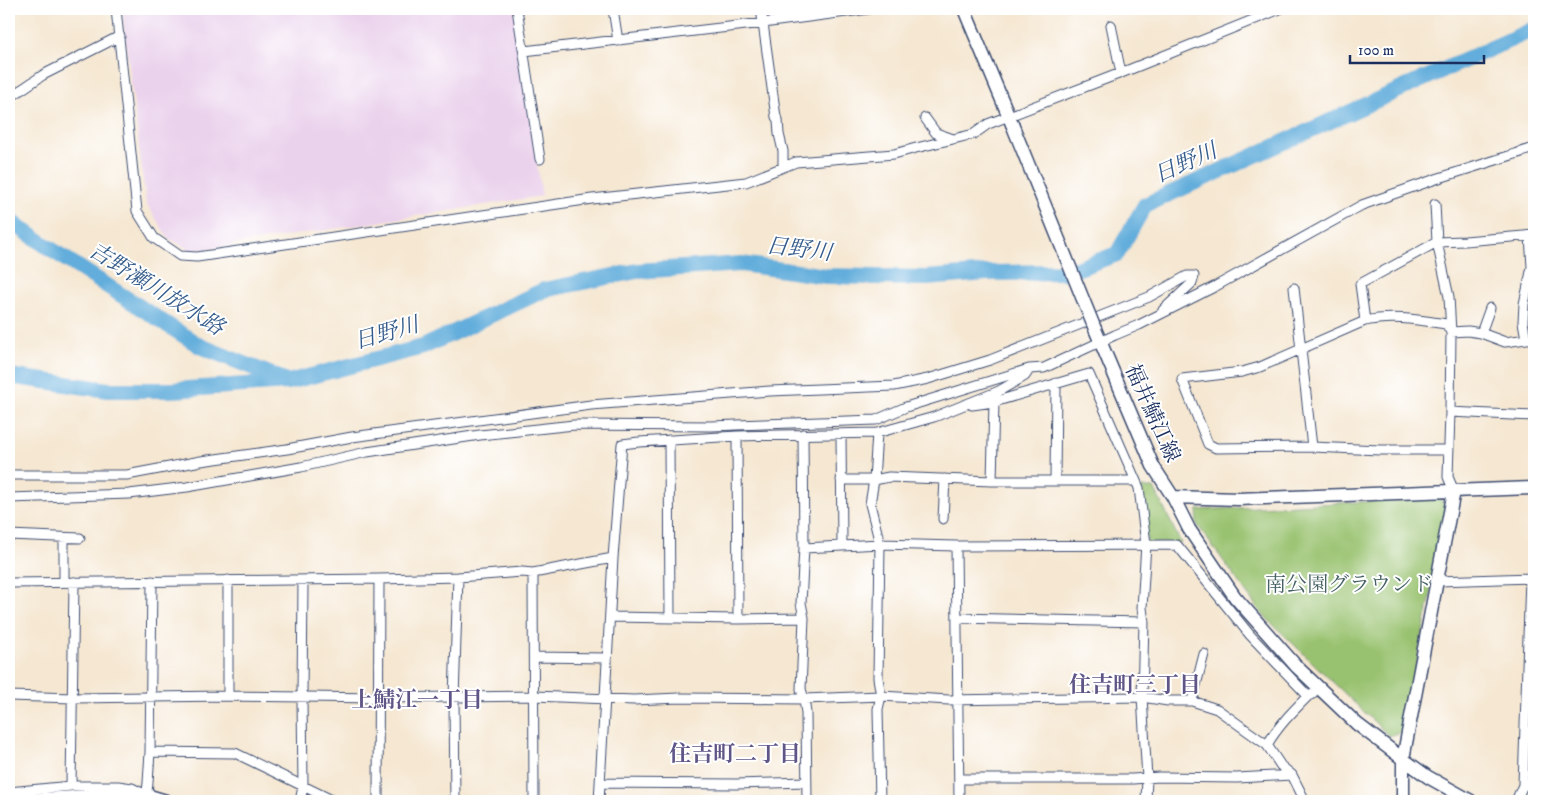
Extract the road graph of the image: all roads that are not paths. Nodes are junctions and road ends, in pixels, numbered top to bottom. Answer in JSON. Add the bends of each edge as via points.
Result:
{"nodes":[{"id":1,"x":116,"y":9,"type":"edge"},
{"id":2,"x":517,"y":9,"type":"edge"},
{"id":3,"x":613,"y":9,"type":"edge"},
{"id":4,"x":761,"y":9,"type":"edge"},
{"id":5,"x":870,"y":9,"type":"edge"},
{"id":6,"x":964,"y":9,"type":"edge"},
{"id":7,"x":1280,"y":9,"type":"edge"},
{"id":8,"x":763,"y":23,"type":"junction"},
{"id":9,"x":1111,"y":25,"type":"dead end"},
{"id":10,"x":120,"y":36,"type":"junction"},
{"id":11,"x":618,"y":41,"type":"junction"},
{"id":12,"x":524,"y":51,"type":"junction"},
{"id":13,"x":1121,"y":73,"type":"junction"},
{"id":14,"x":9,"y":98,"type":"edge"},
{"id":15,"x":925,"y":118,"type":"dead end"},
{"id":16,"x":1010,"y":120,"type":"junction"},
{"id":17,"x":953,"y":140,"type":"junction"},
{"id":18,"x":1534,"y":148,"type":"edge"},
{"id":19,"x":540,"y":159,"type":"dead end"},
{"id":20,"x":783,"y":167,"type":"junction"},
{"id":21,"x":1435,"y":204,"type":"dead end"},
{"id":22,"x":1532,"y":235,"type":"edge"},
{"id":23,"x":1437,"y":242,"type":"junction"},
{"id":24,"x":1294,"y":288,"type":"dead end"},
{"id":25,"x":1490,"y":308,"type":"dead end"},
{"id":26,"x":1157,"y":316,"type":"junction"},
{"id":27,"x":1365,"y":321,"type":"junction"},
{"id":28,"x":1451,"y":332,"type":"junction"},
{"id":29,"x":1481,"y":333,"type":"junction"},
{"id":30,"x":1530,"y":338,"type":"edge"},
{"id":31,"x":1100,"y":342,"type":"junction"},
{"id":32,"x":1301,"y":350,"type":"junction"},
{"id":33,"x":1029,"y":369,"type":"junction"},
{"id":34,"x":1056,"y":383,"type":"junction"},
{"id":35,"x":994,"y":402,"type":"junction"},
{"id":36,"x":955,"y":407,"type":"junction"},
{"id":37,"x":1450,"y":412,"type":"junction"},
{"id":38,"x":1534,"y":416,"type":"edge"},
{"id":39,"x":877,"y":433,"type":"junction"},
{"id":40,"x":803,"y":434,"type":"junction"},
{"id":41,"x":841,"y":434,"type":"junction"},
{"id":42,"x":737,"y":436,"type":"junction"},
{"id":43,"x":669,"y":440,"type":"junction"},
{"id":44,"x":1312,"y":447,"type":"junction"},
{"id":45,"x":1449,"y":450,"type":"junction"},
{"id":46,"x":9,"y":475,"type":"edge"},
{"id":47,"x":945,"y":479,"type":"junction"},
{"id":48,"x":841,"y":480,"type":"junction"},
{"id":49,"x":874,"y":480,"type":"junction"},
{"id":50,"x":992,"y":481,"type":"junction"},
{"id":51,"x":1056,"y":481,"type":"junction"},
{"id":52,"x":1136,"y":482,"type":"junction"},
{"id":53,"x":1534,"y":488,"type":"edge"},
{"id":54,"x":1454,"y":491,"type":"junction"},
{"id":55,"x":1173,"y":497,"type":"junction"},
{"id":56,"x":9,"y":498,"type":"edge"},
{"id":57,"x":943,"y":519,"type":"dead end"},
{"id":58,"x":9,"y":535,"type":"edge"},
{"id":59,"x":64,"y":538,"type":"junction"},
{"id":60,"x":80,"y":538,"type":"dead end"},
{"id":61,"x":880,"y":544,"type":"junction"},
{"id":62,"x":1146,"y":544,"type":"junction"},
{"id":63,"x":842,"y":546,"type":"junction"},
{"id":64,"x":956,"y":546,"type":"junction"},
{"id":65,"x":804,"y":548,"type":"junction"},
{"id":66,"x":613,"y":558,"type":"junction"},
{"id":67,"x":533,"y":573,"type":"junction"},
{"id":68,"x":458,"y":577,"type":"junction"},
{"id":69,"x":1532,"y":578,"type":"edge"},
{"id":70,"x":379,"y":579,"type":"junction"},
{"id":71,"x":228,"y":580,"type":"junction"},
{"id":72,"x":303,"y":580,"type":"junction"},
{"id":73,"x":152,"y":581,"type":"junction"},
{"id":74,"x":1437,"y":581,"type":"junction"},
{"id":75,"x":64,"y":582,"type":"junction"},
{"id":76,"x":74,"y":582,"type":"junction"},
{"id":77,"x":9,"y":583,"type":"edge"},
{"id":78,"x":611,"y":616,"type":"junction"},
{"id":79,"x":670,"y":618,"type":"junction"},
{"id":80,"x":804,"y":618,"type":"junction"},
{"id":81,"x":957,"y":618,"type":"junction"},
{"id":82,"x":738,"y":619,"type":"junction"},
{"id":83,"x":1144,"y":622,"type":"junction"},
{"id":84,"x":1204,"y":654,"type":"dead end"},
{"id":85,"x":534,"y":657,"type":"junction"},
{"id":86,"x":607,"y":658,"type":"junction"},
{"id":87,"x":1322,"y":690,"type":"junction"},
{"id":88,"x":9,"y":696,"type":"edge"},
{"id":89,"x":228,"y":696,"type":"junction"},
{"id":90,"x":534,"y":696,"type":"junction"},
{"id":91,"x":881,"y":696,"type":"junction"},
{"id":92,"x":1308,"y":696,"type":"junction"},
{"id":93,"x":302,"y":697,"type":"junction"},
{"id":94,"x":72,"y":698,"type":"junction"},
{"id":95,"x":149,"y":698,"type":"junction"},
{"id":96,"x":379,"y":698,"type":"junction"},
{"id":97,"x":454,"y":698,"type":"junction"},
{"id":98,"x":605,"y":698,"type":"junction"},
{"id":99,"x":1142,"y":698,"type":"junction"},
{"id":100,"x":804,"y":699,"type":"junction"},
{"id":101,"x":957,"y":699,"type":"junction"},
{"id":102,"x":1192,"y":702,"type":"junction"},
{"id":103,"x":1267,"y":745,"type":"junction"},
{"id":104,"x":150,"y":752,"type":"junction"},
{"id":105,"x":1403,"y":759,"type":"junction"},
{"id":106,"x":1292,"y":775,"type":"junction"},
{"id":107,"x":1147,"y":778,"type":"junction"},
{"id":108,"x":959,"y":779,"type":"junction"},
{"id":109,"x":806,"y":782,"type":"junction"},
{"id":110,"x":600,"y":784,"type":"junction"},
{"id":111,"x":1523,"y":785,"type":"junction"},
{"id":112,"x":1534,"y":785,"type":"edge"},
{"id":113,"x":72,"y":786,"type":"junction"},
{"id":114,"x":303,"y":786,"type":"junction"},
{"id":115,"x":9,"y":792,"type":"edge"},
{"id":116,"x":146,"y":798,"type":"edge"},
{"id":117,"x":14,"y":801,"type":"edge"},
{"id":118,"x":127,"y":801,"type":"edge"},
{"id":119,"x":166,"y":801,"type":"edge"},
{"id":120,"x":300,"y":801,"type":"edge"},
{"id":121,"x":334,"y":801,"type":"edge"},
{"id":122,"x":378,"y":801,"type":"edge"},
{"id":123,"x":455,"y":801,"type":"edge"},
{"id":124,"x":534,"y":801,"type":"edge"},
{"id":125,"x":599,"y":801,"type":"edge"},
{"id":126,"x":807,"y":801,"type":"edge"},
{"id":127,"x":880,"y":801,"type":"edge"},
{"id":128,"x":959,"y":801,"type":"edge"},
{"id":129,"x":1146,"y":801,"type":"edge"},
{"id":130,"x":1305,"y":801,"type":"edge"},
{"id":131,"x":1403,"y":801,"type":"edge"},
{"id":132,"x":1471,"y":801,"type":"edge"},
{"id":133,"x":1516,"y":801,"type":"edge"}],
"edges":[{"from":1,"to":10,"type":"street"},
{"from":2,"to":12,"type":"street"},
{"from":3,"to":11,"type":"street"},
{"from":4,"to":8,"type":"street"},
{"from":5,"to":8,"type":"street"},
{"from":6,"to":16,"type":"street","name":"福井鯖江線"},
{"from":7,"to":13,"type":"street"},
{"from":8,"to":11,"type":"street"},
{"from":8,"to":20,"type":"street"},
{"from":9,"to":13,"type":"street"},
{"from":10,"to":14,"type":"street","via":[[43,75]]},
{"from":10,"to":20,"type":"street","via":[[137,211],[154,238],[180,256],[197,257],[592,199],[746,182]]},
{"from":11,"to":12,"type":"street"},
{"from":12,"to":19,"type":"street"},
{"from":13,"to":16,"type":"street"},
{"from":15,"to":17,"type":"street","via":[[936,133]]},
{"from":16,"to":17,"type":"street","via":[[988,124],[974,134]]},
{"from":16,"to":31,"type":"street","name":"福井鯖江線","bridge":true},
{"from":17,"to":20,"type":"street","via":[[894,154],[796,162]]},
{"from":18,"to":26,"type":"street","via":[[1362,205]]},
{"from":21,"to":23,"type":"street"},
{"from":22,"to":23,"type":"street"},
{"from":22,"to":30,"type":"street","via":[[1532,267],[1523,322]]},
{"from":23,"to":27,"type":"street","via":[[1360,284]]},
{"from":23,"to":28,"type":"street","via":[[1449,298]]},
{"from":24,"to":32,"type":"street"},
{"from":25,"to":29,"type":"street"},
{"from":26,"to":31,"type":"street"},
{"from":26,"to":46,"type":"street","via":[[1192,283],[1194,276],[1187,276],[1149,297],[990,360],[894,386],[770,391],[591,405],[352,437],[127,475]]},
{"from":27,"to":28,"type":"street","via":[[1397,318],[1446,324]]},
{"from":27,"to":32,"type":"street"},
{"from":28,"to":29,"type":"street"},
{"from":28,"to":37,"type":"street"},
{"from":29,"to":30,"type":"street","via":[[1505,342]]},
{"from":31,"to":33,"type":"street","via":[[1044,368]]},
{"from":31,"to":55,"type":"street","name":"福井鯖江線","via":[[1153,466]]},
{"from":32,"to":44,"type":"street"},
{"from":32,"to":44,"type":"street","via":[[1242,372],[1182,379],[1208,444],[1216,448]]},
{"from":33,"to":36,"type":"street","via":[[1025,376],[998,391]]},
{"from":33,"to":56,"type":"street","via":[[906,407],[876,420],[712,426],[574,425],[367,452],[187,487],[129,494]]},
{"from":34,"to":35,"type":"street"},
{"from":34,"to":51,"type":"street"},
{"from":34,"to":52,"type":"street","via":[[1089,374]]},
{"from":35,"to":36,"type":"street"},
{"from":35,"to":50,"type":"street"},
{"from":36,"to":39,"type":"street","via":[[934,417]]},
{"from":37,"to":38,"type":"street"},
{"from":37,"to":45,"type":"street"},
{"from":39,"to":41,"type":"street"},
{"from":39,"to":49,"type":"street"},
{"from":40,"to":41,"type":"street"},
{"from":40,"to":42,"type":"street"},
{"from":40,"to":65,"type":"street"},
{"from":41,"to":48,"type":"street"},
{"from":42,"to":43,"type":"street"},
{"from":42,"to":82,"type":"street"},
{"from":43,"to":66,"type":"street","via":[[622,444]]},
{"from":43,"to":79,"type":"street"},
{"from":44,"to":45,"type":"street"},
{"from":45,"to":54,"type":"street","via":[[1448,477]]},
{"from":47,"to":49,"type":"street","via":[[889,477]]},
{"from":47,"to":50,"type":"street"},
{"from":47,"to":57,"type":"street"},
{"from":48,"to":49,"type":"street"},
{"from":48,"to":63,"type":"street"},
{"from":49,"to":61,"type":"street","via":[[870,504]]},
{"from":50,"to":51,"type":"street"},
{"from":51,"to":52,"type":"street"},
{"from":52,"to":62,"type":"street","via":[[1140,488]]},
{"from":53,"to":54,"type":"street"},
{"from":54,"to":55,"type":"street","via":[[1238,499]]},
{"from":54,"to":74,"type":"street"},
{"from":55,"to":87,"type":"street","name":"福井鯖江線","via":[[1189,529],[1235,597],[1297,667]]},
{"from":58,"to":59,"type":"street"},
{"from":59,"to":60,"type":"street"},
{"from":59,"to":75,"type":"street"},
{"from":61,"to":63,"type":"street"},
{"from":61,"to":64,"type":"street"},
{"from":61,"to":91,"type":"street","via":[[878,678]]},
{"from":62,"to":64,"type":"street"},
{"from":62,"to":83,"type":"street"},
{"from":62,"to":92,"type":"street","via":[[1177,545],[1250,635]]},
{"from":63,"to":65,"type":"street"},
{"from":64,"to":81,"type":"street"},
{"from":65,"to":80,"type":"street"},
{"from":66,"to":67,"type":"street"},
{"from":66,"to":78,"type":"street"},
{"from":67,"to":68,"type":"street"},
{"from":67,"to":85,"type":"street"},
{"from":68,"to":70,"type":"street"},
{"from":68,"to":97,"type":"street"},
{"from":69,"to":74,"type":"street"},
{"from":69,"to":111,"type":"street"},
{"from":70,"to":72,"type":"street"},
{"from":70,"to":96,"type":"street"},
{"from":71,"to":72,"type":"street"},
{"from":71,"to":73,"type":"street"},
{"from":71,"to":89,"type":"street"},
{"from":72,"to":93,"type":"street"},
{"from":73,"to":76,"type":"street"},
{"from":73,"to":95,"type":"street"},
{"from":74,"to":105,"type":"street"},
{"from":75,"to":76,"type":"street"},
{"from":75,"to":77,"type":"street"},
{"from":76,"to":94,"type":"street"},
{"from":78,"to":79,"type":"street"},
{"from":78,"to":86,"type":"street"},
{"from":79,"to":82,"type":"street"},
{"from":80,"to":82,"type":"street"},
{"from":80,"to":100,"type":"street"},
{"from":81,"to":83,"type":"street"},
{"from":81,"to":101,"type":"street"},
{"from":83,"to":99,"type":"street"},
{"from":84,"to":102,"type":"street"},
{"from":85,"to":86,"type":"street"},
{"from":85,"to":90,"type":"street"},
{"from":86,"to":98,"type":"street"},
{"from":87,"to":92,"type":"street"},
{"from":87,"to":105,"type":"street","name":"福井鯖江線","via":[[1357,724]]},
{"from":88,"to":94,"type":"street"},
{"from":89,"to":93,"type":"street"},
{"from":89,"to":95,"type":"street"},
{"from":90,"to":97,"type":"street"},
{"from":90,"to":98,"type":"street"},
{"from":90,"to":124,"type":"street"},
{"from":91,"to":100,"type":"street"},
{"from":91,"to":101,"type":"street"},
{"from":91,"to":127,"type":"street","via":[[878,708]]},
{"from":92,"to":103,"type":"street","via":[[1274,732]]},
{"from":93,"to":96,"type":"street"},
{"from":93,"to":114,"type":"street"},
{"from":94,"to":95,"type":"street"},
{"from":94,"to":113,"type":"street"},
{"from":95,"to":104,"type":"street"},
{"from":96,"to":97,"type":"street"},
{"from":96,"to":122,"type":"street"},
{"from":97,"to":123,"type":"street"},
{"from":98,"to":100,"type":"street"},
{"from":98,"to":110,"type":"street"},
{"from":99,"to":101,"type":"street"},
{"from":99,"to":102,"type":"street"},
{"from":99,"to":107,"type":"street"},
{"from":100,"to":109,"type":"street"},
{"from":101,"to":108,"type":"street"},
{"from":102,"to":103,"type":"street","via":[[1217,709]]},
{"from":103,"to":106,"type":"street","via":[[1281,766]]},
{"from":104,"to":114,"type":"street","via":[[235,753]]},
{"from":104,"to":116,"type":"street"},
{"from":105,"to":131,"type":"street"},
{"from":105,"to":132,"type":"street","name":"福井鯖江線"},
{"from":106,"to":107,"type":"street"},
{"from":106,"to":130,"type":"street"},
{"from":107,"to":108,"type":"street"},
{"from":107,"to":129,"type":"street"},
{"from":108,"to":128,"type":"street"},
{"from":109,"to":110,"type":"street"},
{"from":109,"to":126,"type":"street"},
{"from":110,"to":125,"type":"street"},
{"from":111,"to":112,"type":"street"},
{"from":111,"to":133,"type":"street"},
{"from":113,"to":115,"type":"street"},
{"from":113,"to":116,"type":"street","via":[[132,788]]},
{"from":114,"to":120,"type":"street"},
{"from":114,"to":121,"type":"street"},
{"from":116,"to":117,"type":"street","via":[[105,795]]},
{"from":116,"to":118,"type":"street"},
{"from":116,"to":119,"type":"street"}]}
